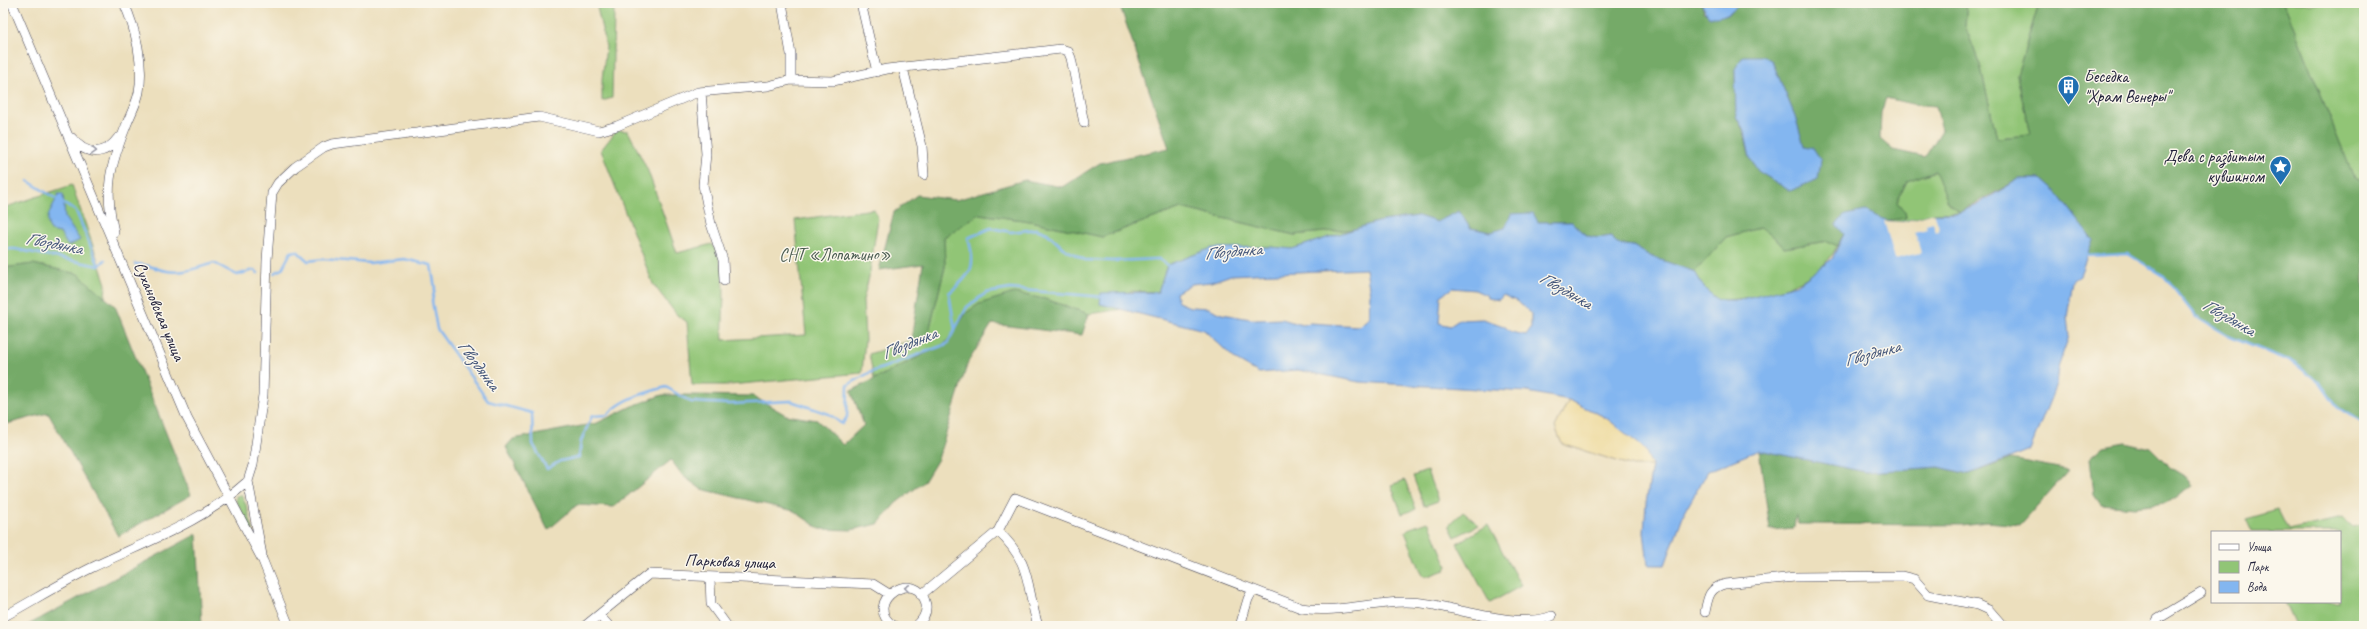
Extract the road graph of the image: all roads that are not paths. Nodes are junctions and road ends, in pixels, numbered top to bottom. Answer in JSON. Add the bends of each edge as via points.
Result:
{"nodes":[{"id":1,"x":12,"y":3,"type":"edge"},
{"id":2,"x":124,"y":3,"type":"edge"},
{"id":3,"x":782,"y":3,"type":"edge"},
{"id":4,"x":861,"y":3,"type":"edge"},
{"id":5,"x":903,"y":68,"type":"junction"},
{"id":6,"x":877,"y":72,"type":"junction"},
{"id":7,"x":791,"y":80,"type":"junction"},
{"id":8,"x":701,"y":92,"type":"junction"},
{"id":9,"x":1084,"y":123,"type":"dead end"},
{"id":10,"x":65,"y":129,"type":"junction"},
{"id":11,"x":124,"y":131,"type":"junction"},
{"id":12,"x":924,"y":175,"type":"dead end"},
{"id":13,"x":121,"y":261,"type":"junction"},
{"id":14,"x":724,"y":281,"type":"dead end"},
{"id":15,"x":248,"y":481,"type":"junction"},
{"id":16,"x":228,"y":499,"type":"junction"},
{"id":17,"x":998,"y":531,"type":"junction"},
{"id":18,"x":263,"y":561,"type":"junction"},
{"id":19,"x":710,"y":577,"type":"junction"},
{"id":20,"x":1253,"y":590,"type":"junction"},
{"id":21,"x":2202,"y":593,"type":"dead end"},
{"id":22,"x":889,"y":594,"type":"junction"},
{"id":23,"x":921,"y":595,"type":"junction"},
{"id":24,"x":1705,"y":612,"type":"dead end"},
{"id":25,"x":599,"y":615,"type":"junction"},
{"id":26,"x":1552,"y":616,"type":"dead end"},
{"id":27,"x":3,"y":617,"type":"edge"},
{"id":28,"x":891,"y":624,"type":"edge"},
{"id":29,"x":289,"y":626,"type":"edge"},
{"id":30,"x":585,"y":626,"type":"edge"},
{"id":31,"x":609,"y":626,"type":"edge"},
{"id":32,"x":727,"y":626,"type":"edge"},
{"id":33,"x":880,"y":626,"type":"edge"},
{"id":34,"x":916,"y":626,"type":"edge"},
{"id":35,"x":1038,"y":626,"type":"edge"},
{"id":36,"x":1240,"y":626,"type":"edge"},
{"id":37,"x":2003,"y":626,"type":"edge"},
{"id":38,"x":2154,"y":626,"type":"edge"}],
"edges":[{"from":1,"to":10,"type":"street","name":"Сухановская улица"},
{"from":2,"to":11,"type":"street","via":[[137,40],[140,69],[139,93]]},
{"from":3,"to":7,"type":"street","via":[[791,54]]},
{"from":4,"to":6,"type":"street"},
{"from":5,"to":6,"type":"street"},
{"from":5,"to":9,"type":"street","via":[[1061,49],[1068,51]]},
{"from":5,"to":12,"type":"street","via":[[922,146]]},
{"from":6,"to":7,"type":"street","via":[[833,81]]},
{"from":7,"to":8,"type":"street","via":[[768,86]]},
{"from":8,"to":14,"type":"street","via":[[706,154],[703,185],[711,224],[723,260]]},
{"from":8,"to":15,"type":"street","via":[[599,131],[539,117],[332,144],[295,167],[278,183],[272,193],[267,254],[263,396],[253,465]]},
{"from":10,"to":11,"type":"street","one_way":true,"via":[[79,147],[92,152],[105,151]]},
{"from":10,"to":13,"type":"street","name":"Сухановская улица"},
{"from":11,"to":13,"type":"street","via":[[113,157],[109,178],[111,219]]},
{"from":13,"to":16,"type":"street","name":"Сухановская улица","via":[[187,418]]},
{"from":15,"to":16,"type":"street"},
{"from":15,"to":18,"type":"street"},
{"from":16,"to":18,"type":"street","name":"Сухановская улица"},
{"from":16,"to":27,"type":"street","via":[[192,521],[90,569]]},
{"from":17,"to":20,"type":"street","via":[[1015,498]]},
{"from":17,"to":23,"type":"street"},
{"from":17,"to":35,"type":"street","via":[[1022,560]]},
{"from":18,"to":29,"type":"street","name":"Сухановская улица"},
{"from":19,"to":22,"type":"street","name":"Парковая улица","via":[[873,584]]},
{"from":19,"to":25,"type":"street","name":"Парковая улица","via":[[650,574]]},
{"from":19,"to":32,"type":"street","via":[[711,604]]},
{"from":20,"to":26,"type":"street","via":[[1298,607],[1314,610],[1428,603],[1480,616],[1517,621],[1545,620]]},
{"from":20,"to":36,"type":"street"},
{"from":21,"to":38,"type":"street","via":[[2158,619]]},
{"from":23,"to":22,"type":"street","one_way":true,"via":[[910,587],[901,587]]},
{"from":22,"to":28,"type":"street","via":[[884,612]]},
{"from":23,"to":34,"type":"street","via":[[926,606],[925,614]]},
{"from":24,"to":37,"type":"street","via":[[1710,592],[1725,584],[1795,577],[1889,575],[1914,579],[1928,595],[1978,605],[1988,610]]},
{"from":25,"to":30,"type":"street","name":"Парковая улица"},
{"from":25,"to":31,"type":"street"},
{"from":28,"to":33,"type":"street"}]}
